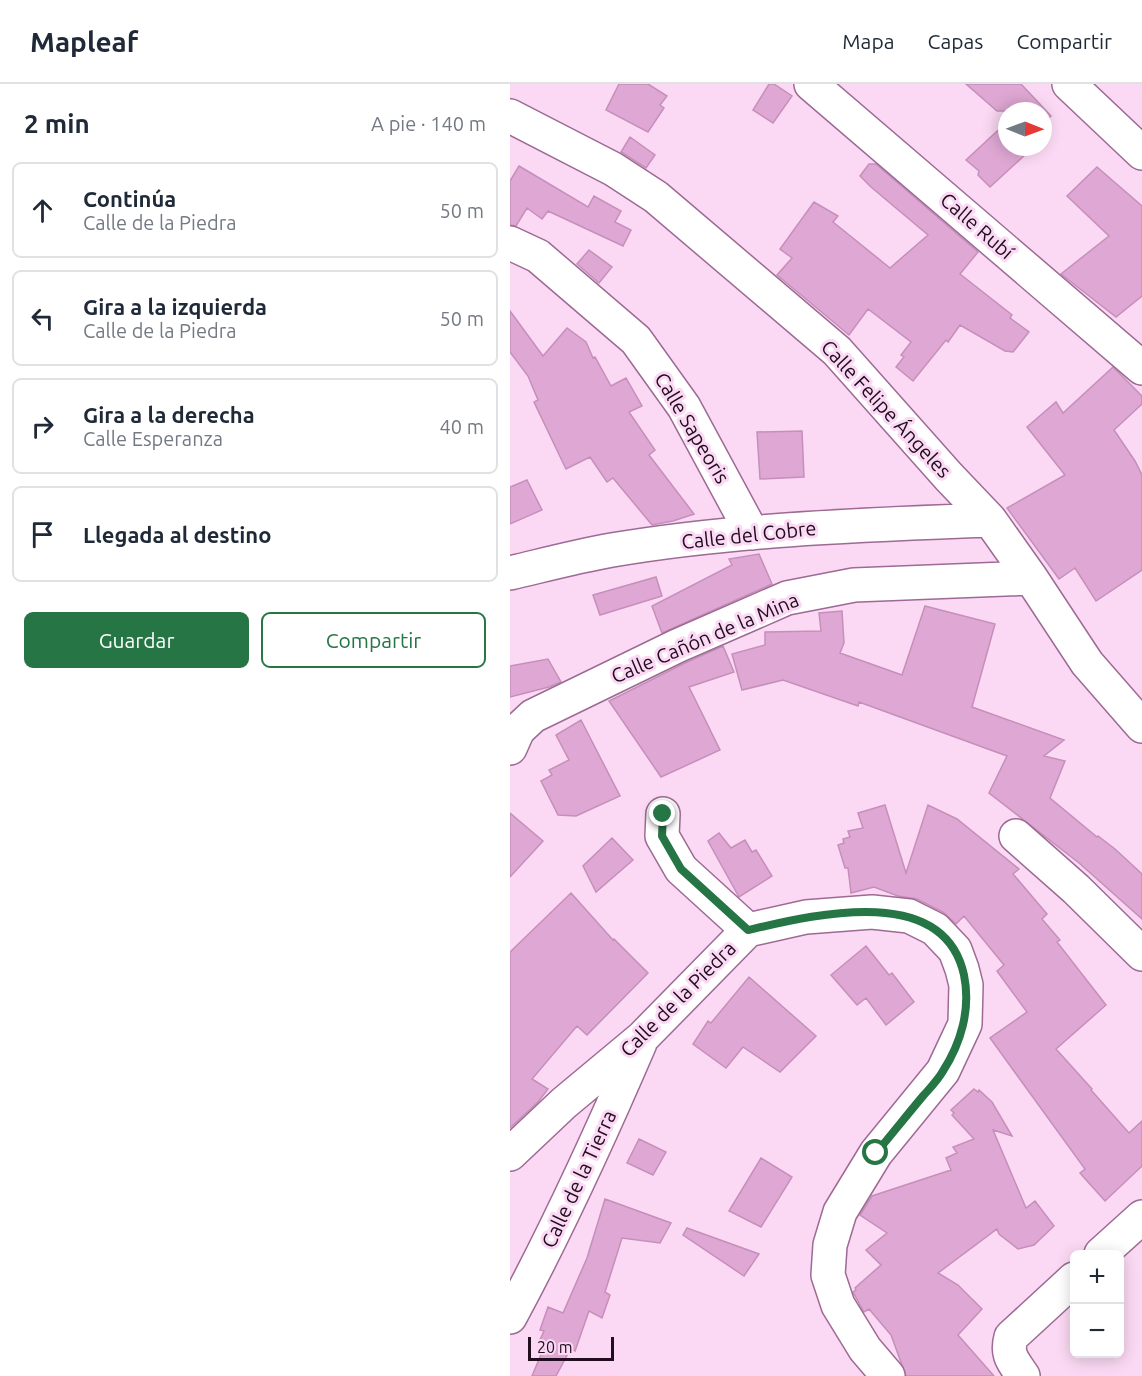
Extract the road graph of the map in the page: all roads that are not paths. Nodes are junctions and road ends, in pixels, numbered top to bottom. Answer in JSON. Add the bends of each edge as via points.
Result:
{"nodes":[{"id":1,"x":811,"y":84,"type":"edge"},
{"id":2,"x":1069,"y":84,"type":"edge"},
{"id":3,"x":510,"y":116,"type":"edge"},
{"id":4,"x":1142,"y":153,"type":"edge"},
{"id":5,"x":510,"y":243,"type":"edge"},
{"id":6,"x":1142,"y":368,"type":"edge"},
{"id":7,"x":990,"y":520,"type":"junction"},
{"id":8,"x":752,"y":533,"type":"junction"},
{"id":9,"x":510,"y":573,"type":"edge"},
{"id":10,"x":1031,"y":578,"type":"junction"},
{"id":11,"x":1142,"y":726,"type":"edge"},
{"id":12,"x":510,"y":748,"type":"edge"},
{"id":13,"x":663,"y":814,"type":"dead end"},
{"id":14,"x":1016,"y":836,"type":"dead end"},
{"id":15,"x":748,"y":930,"type":"junction"},
{"id":16,"x":1142,"y":954,"type":"edge"},
{"id":17,"x":642,"y":1038,"type":"junction"},
{"id":18,"x":510,"y":1154,"type":"edge"},
{"id":19,"x":1142,"y":1217,"type":"edge"},
{"id":20,"x":1105,"y":1250,"type":"edge"},
{"id":21,"x":1070,"y":1283,"type":"edge"},
{"id":22,"x":510,"y":1317,"type":"edge"},
{"id":23,"x":888,"y":1376,"type":"edge"},
{"id":24,"x":1023,"y":1376,"type":"edge"}],
"edges":[{"from":1,"to":6,"type":"street","name":"Calle Rubí"},
{"from":2,"to":4,"type":"street"},
{"from":3,"to":7,"type":"street","name":"Calle Felipe Ángeles","via":[[613,169],[656,197],[837,351]]},
{"from":5,"to":8,"type":"street","name":"Calle Sapeoris","via":[[537,256],[636,340],[684,407]]},
{"from":7,"to":8,"type":"street","name":"Calle del Cobre"},
{"from":7,"to":10,"type":"street","name":"Calle Felipe Ángeles"},
{"from":8,"to":9,"type":"street","name":"Calle del Cobre","via":[[612,550]]},
{"from":10,"to":11,"type":"street","name":"Calle Felipe Ángeles","via":[[1087,663]]},
{"from":10,"to":12,"type":"street","name":"Calle Cañón de la Mina","via":[[854,585],[787,598],[533,716],[518,730]]},
{"from":13,"to":15,"type":"street","via":[[662,836],[681,869]]},
{"from":14,"to":16,"type":"street"},
{"from":15,"to":17,"type":"street","name":"Calle de la Piedra"},
{"from":15,"to":23,"type":"street","name":"Calle de la Piedra","via":[[806,917],[872,912],[909,916],[935,929],[955,950],[962,969],[966,985],[965,1024],[944,1071],[876,1153],[840,1212],[830,1245],[828,1275],[838,1305],[865,1349]]},
{"from":17,"to":18,"type":"street","name":"Calle de la Piedra"},
{"from":17,"to":22,"type":"street","name":"Calle de la Tierra","via":[[594,1151]]},
{"from":19,"to":20,"type":"street"},
{"from":21,"to":24,"type":"street","via":[[1011,1337],[1008,1348]]}]}
